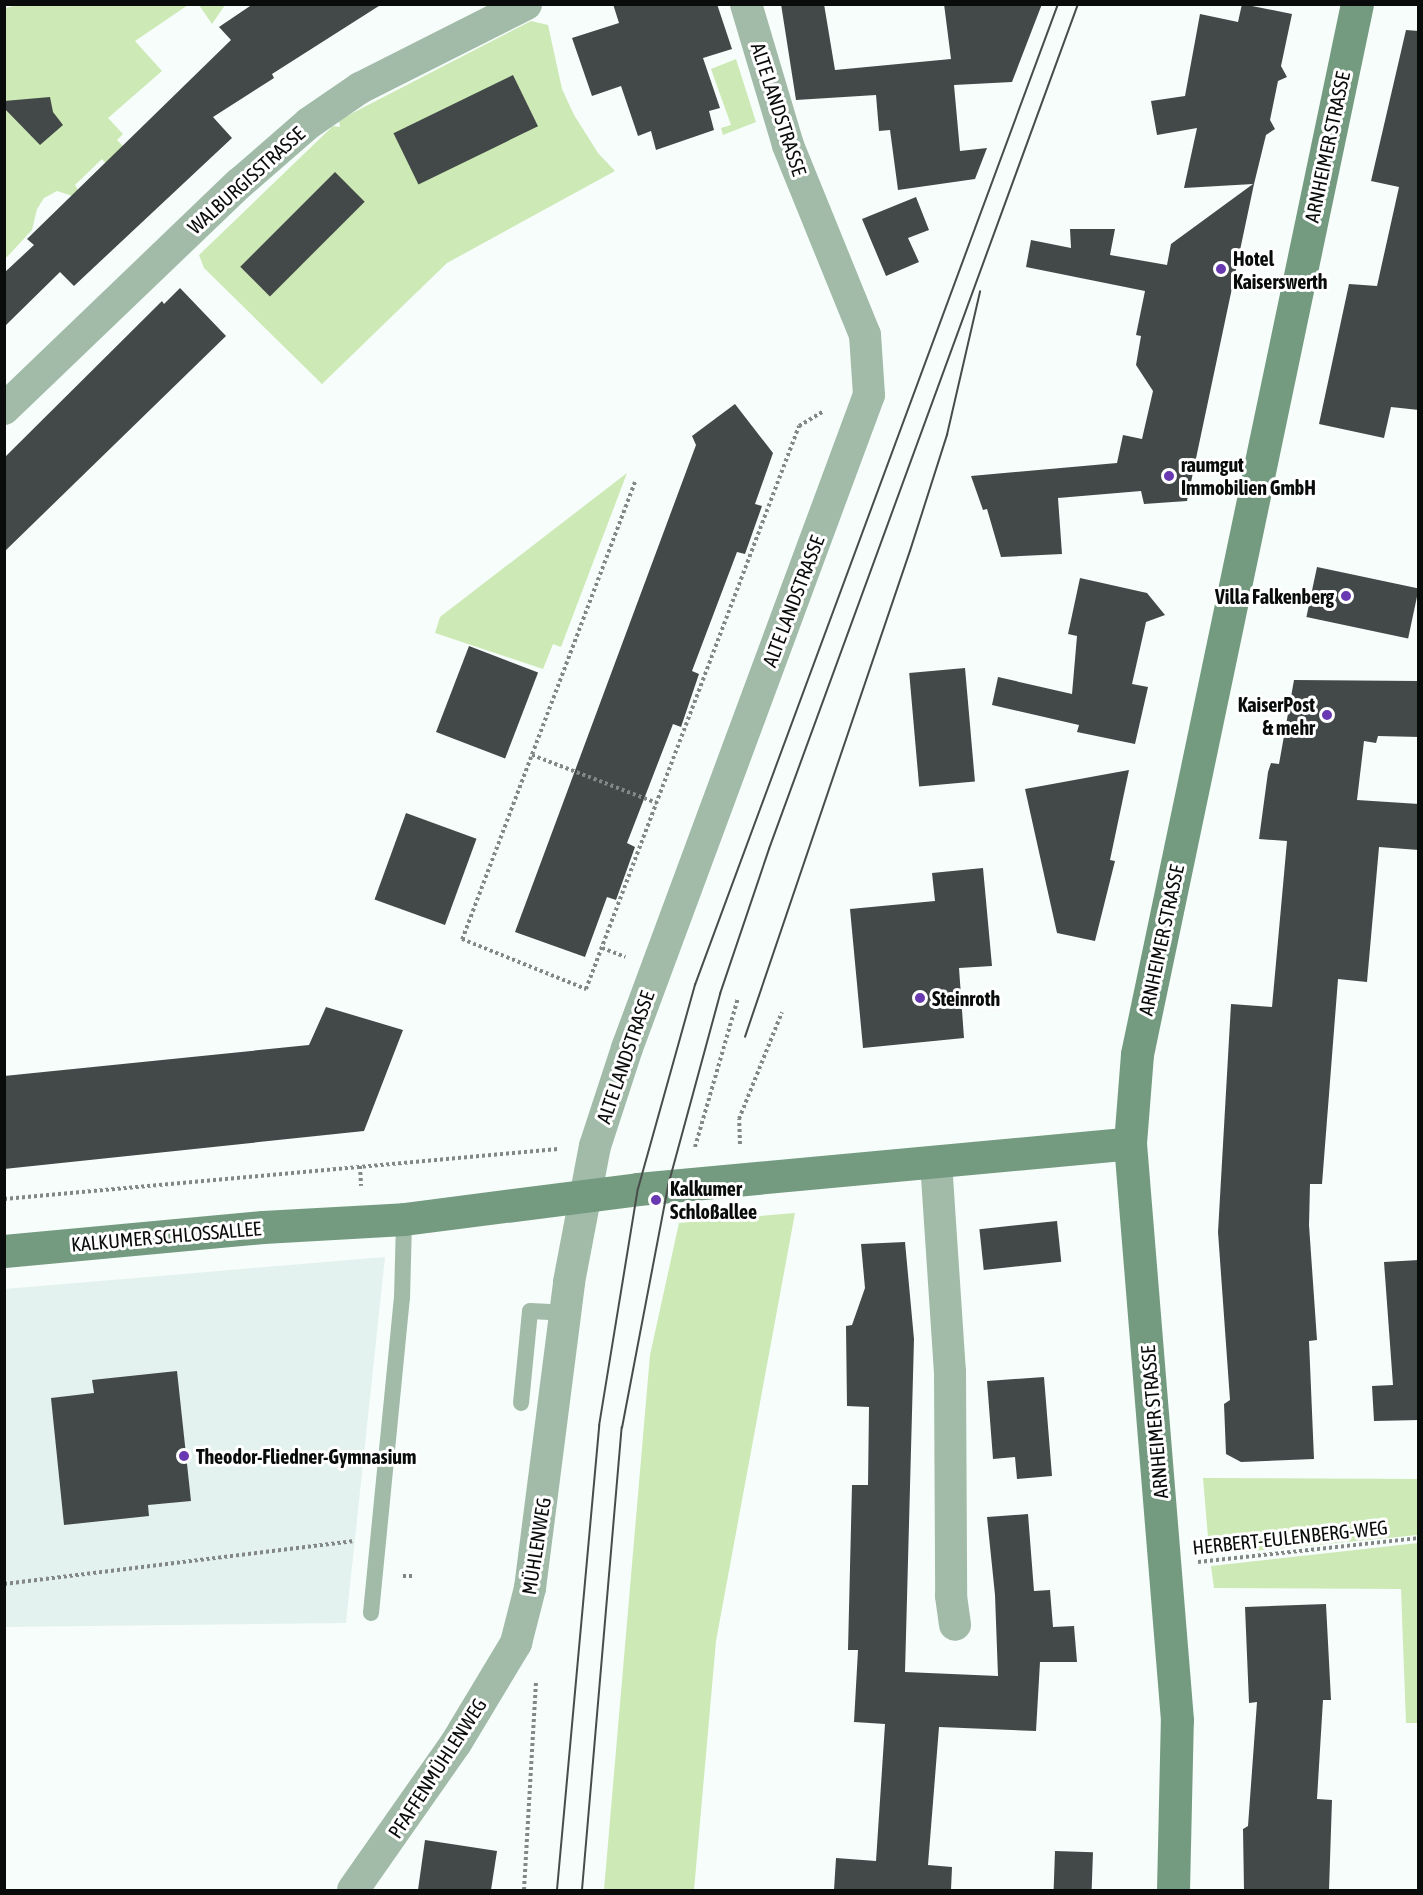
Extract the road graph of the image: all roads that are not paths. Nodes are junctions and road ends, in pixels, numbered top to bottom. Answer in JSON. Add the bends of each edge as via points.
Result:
{"nodes":[{"id":1,"x":526,"y":4,"type":"edge"},
{"id":2,"x":746,"y":4,"type":"edge"},
{"id":3,"x":1357,"y":4,"type":"edge"},
{"id":4,"x":4,"y":409,"type":"edge"},
{"id":5,"x":1130,"y":1143,"type":"junction"},
{"id":6,"x":936,"y":1162,"type":"junction"},
{"id":7,"x":583,"y":1196,"type":"junction"},
{"id":8,"x":404,"y":1219,"type":"junction"},
{"id":9,"x":4,"y":1251,"type":"edge"},
{"id":10,"x":565,"y":1313,"type":"junction"},
{"id":11,"x":521,"y":1403,"type":"dead end"},
{"id":12,"x":371,"y":1613,"type":"dead end"},
{"id":13,"x":955,"y":1625,"type":"dead end"},
{"id":14,"x":516,"y":1643,"type":"joint"},
{"id":15,"x":353,"y":1890,"type":"edge"},
{"id":16,"x":1173,"y":1890,"type":"edge"}],
"edges":[{"from":1,"to":4,"type":"street","name":"WALBURGISSTRASSE","via":[[360,88],[309,123],[240,183]]},
{"from":2,"to":7,"type":"street","name":"ALTE LANDSTRASSE","via":[[788,145],[865,335],[869,395],[631,1037]]},
{"from":3,"to":5,"type":"main road","name":"ARNHEIMER STRASSE","via":[[1137,1054]]},
{"from":5,"to":6,"type":"main road","name":"KALKUMER SCHLOSSALLEE"},
{"from":5,"to":16,"type":"main road","name":"ARNHEIMER STRASSE","via":[[1177,1720]]},
{"from":6,"to":7,"type":"main road","name":"KALKUMER SCHLOSSALLEE"},
{"from":6,"to":13,"type":"street","via":[[950,1371],[951,1596]]},
{"from":7,"to":8,"type":"main road","name":"KALKUMER SCHLOSSALLEE"},
{"from":7,"to":10,"type":"street","name":"MÜHLENWEG"},
{"from":8,"to":9,"type":"main road","name":"KALKUMER SCHLOSSALLEE","via":[[262,1227]]},
{"from":8,"to":12,"type":"lane","via":[[402,1298]]},
{"from":10,"to":11,"type":"lane","via":[[530,1311]]},
{"from":10,"to":14,"type":"street","name":"MÜHLENWEG","via":[[544,1497],[525,1612]]},
{"from":14,"to":15,"type":"street","name":"PFAFFENMÜHLENWEG","via":[[450,1753]]}]}
